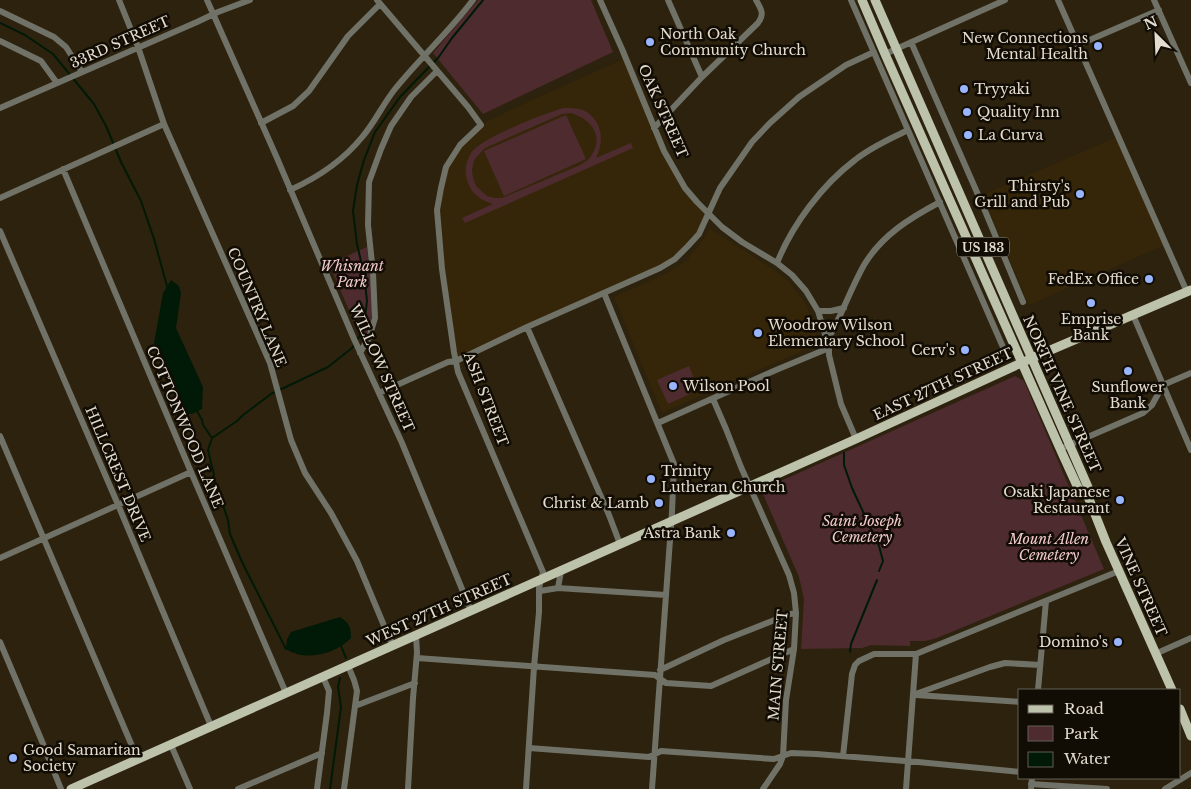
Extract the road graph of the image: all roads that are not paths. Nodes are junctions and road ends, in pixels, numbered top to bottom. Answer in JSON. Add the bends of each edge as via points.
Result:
{"nodes":[{"id":1,"x":119,"y":0,"type":"edge"},
{"id":2,"x":207,"y":0,"type":"edge"},
{"id":3,"x":250,"y":0,"type":"edge"},
{"id":4,"x":473,"y":0,"type":"edge"},
{"id":5,"x":600,"y":0,"type":"edge"},
{"id":6,"x":668,"y":0,"type":"edge"},
{"id":7,"x":756,"y":0,"type":"edge"},
{"id":8,"x":851,"y":0,"type":"edge"},
{"id":9,"x":862,"y":0,"type":"edge"},
{"id":10,"x":875,"y":0,"type":"edge"},
{"id":11,"x":1005,"y":0,"type":"edge"},
{"id":12,"x":1058,"y":0,"type":"edge"},
{"id":13,"x":1154,"y":0,"type":"edge"},
{"id":14,"x":379,"y":2,"type":"edge"},
{"id":15,"x":1158,"y":10,"type":"junction"},
{"id":16,"x":0,"y":11,"type":"edge"},
{"id":17,"x":213,"y":14,"type":"junction"},
{"id":18,"x":0,"y":41,"type":"edge"},
{"id":19,"x":911,"y":42,"type":"junction"},
{"id":20,"x":1078,"y":45,"type":"junction"},
{"id":21,"x":138,"y":47,"type":"junction"},
{"id":22,"x":896,"y":49,"type":"junction"},
{"id":23,"x":874,"y":52,"type":"junction"},
{"id":24,"x":885,"y":54,"type":"junction"},
{"id":25,"x":425,"y":56,"type":"junction"},
{"id":26,"x":437,"y":71,"type":"junction"},
{"id":27,"x":80,"y":73,"type":"junction"},
{"id":28,"x":702,"y":77,"type":"junction"},
{"id":29,"x":57,"y":83,"type":"junction"},
{"id":30,"x":1191,"y":83,"type":"edge"},
{"id":31,"x":0,"y":108,"type":"edge"},
{"id":32,"x":261,"y":123,"type":"junction"},
{"id":33,"x":164,"y":124,"type":"junction"},
{"id":34,"x":654,"y":128,"type":"junction"},
{"id":35,"x":908,"y":130,"type":"junction"},
{"id":36,"x":63,"y":169,"type":"junction"},
{"id":37,"x":290,"y":190,"type":"junction"},
{"id":38,"x":0,"y":198,"type":"edge"},
{"id":39,"x":940,"y":202,"type":"junction"},
{"id":40,"x":708,"y":213,"type":"junction"},
{"id":41,"x":0,"y":231,"type":"edge"},
{"id":42,"x":777,"y":263,"type":"junction"},
{"id":43,"x":1189,"y":291,"type":"edge"},
{"id":44,"x":604,"y":293,"type":"junction"},
{"id":45,"x":1023,"y":302,"type":"dead end"},
{"id":46,"x":844,"y":308,"type":"junction"},
{"id":47,"x":818,"y":310,"type":"junction"},
{"id":48,"x":1132,"y":315,"type":"junction"},
{"id":49,"x":527,"y":327,"type":"junction"},
{"id":50,"x":828,"y":345,"type":"junction"},
{"id":51,"x":359,"y":351,"type":"junction"},
{"id":52,"x":1006,"y":354,"type":"dead end"},
{"id":53,"x":1032,"y":358,"type":"junction"},
{"id":54,"x":456,"y":361,"type":"junction"},
{"id":55,"x":1023,"y":362,"type":"junction"},
{"id":56,"x":1191,"y":373,"type":"edge"},
{"id":57,"x":1163,"y":385,"type":"junction"},
{"id":58,"x":379,"y":393,"type":"junction"},
{"id":59,"x":713,"y":399,"type":"junction"},
{"id":60,"x":658,"y":423,"type":"junction"},
{"id":61,"x":0,"y":436,"type":"edge"},
{"id":62,"x":856,"y":439,"type":"junction"},
{"id":63,"x":1070,"y":445,"type":"junction"},
{"id":64,"x":1060,"y":449,"type":"junction"},
{"id":65,"x":1191,"y":450,"type":"edge"},
{"id":66,"x":817,"y":456,"type":"joint"},
{"id":67,"x":191,"y":472,"type":"junction"},
{"id":68,"x":750,"y":486,"type":"junction"},
{"id":69,"x":1087,"y":494,"type":"junction"},
{"id":70,"x":118,"y":504,"type":"junction"},
{"id":71,"x":671,"y":521,"type":"junction"},
{"id":72,"x":44,"y":538,"type":"junction"},
{"id":73,"x":620,"y":544,"type":"junction"},
{"id":74,"x":0,"y":558,"type":"edge"},
{"id":75,"x":561,"y":571,"type":"junction"},
{"id":76,"x":1119,"y":571,"type":"junction"},
{"id":77,"x":541,"y":580,"type":"junction"},
{"id":78,"x":558,"y":588,"type":"junction"},
{"id":79,"x":540,"y":591,"type":"junction"},
{"id":80,"x":666,"y":595,"type":"junction"},
{"id":81,"x":1046,"y":601,"type":"junction"},
{"id":82,"x":471,"y":611,"type":"junction"},
{"id":83,"x":796,"y":613,"type":"junction"},
{"id":84,"x":416,"y":635,"type":"junction"},
{"id":85,"x":1191,"y":638,"type":"edge"},
{"id":86,"x":0,"y":642,"type":"edge"},
{"id":87,"x":394,"y":644,"type":"junction"},
{"id":88,"x":794,"y":649,"type":"junction"},
{"id":89,"x":916,"y":654,"type":"junction"},
{"id":90,"x":1155,"y":654,"type":"junction"},
{"id":91,"x":417,"y":658,"type":"junction"},
{"id":92,"x":1040,"y":665,"type":"junction"},
{"id":93,"x":348,"y":666,"type":"junction"},
{"id":94,"x":534,"y":667,"type":"junction"},
{"id":95,"x":660,"y":670,"type":"junction"},
{"id":96,"x":322,"y":677,"type":"junction"},
{"id":97,"x":660,"y":679,"type":"junction"},
{"id":98,"x":415,"y":683,"type":"junction"},
{"id":99,"x":1038,"y":689,"type":"edge"},
{"id":100,"x":1172,"y":689,"type":"edge"},
{"id":101,"x":286,"y":693,"type":"junction"},
{"id":102,"x":913,"y":695,"type":"junction"},
{"id":103,"x":1018,"y":702,"type":"edge"},
{"id":104,"x":355,"y":706,"type":"junction"},
{"id":105,"x":1181,"y":711,"type":"edge"},
{"id":106,"x":211,"y":726,"type":"junction"},
{"id":107,"x":1191,"y":736,"type":"edge"},
{"id":108,"x":171,"y":744,"type":"junction"},
{"id":109,"x":529,"y":748,"type":"junction"},
{"id":110,"x":322,"y":753,"type":"junction"},
{"id":111,"x":654,"y":755,"type":"junction"},
{"id":112,"x":783,"y":756,"type":"junction"},
{"id":113,"x":843,"y":756,"type":"junction"},
{"id":114,"x":138,"y":760,"type":"junction"},
{"id":115,"x":908,"y":761,"type":"junction"},
{"id":116,"x":1018,"y":772,"type":"edge"},
{"id":117,"x":1191,"y":773,"type":"edge"},
{"id":118,"x":1031,"y":784,"type":"edge"},
{"id":119,"x":61,"y":789,"type":"edge"},
{"id":120,"x":71,"y":789,"type":"edge"},
{"id":121,"x":190,"y":789,"type":"edge"},
{"id":122,"x":238,"y":789,"type":"edge"},
{"id":123,"x":317,"y":789,"type":"edge"},
{"id":124,"x":344,"y":789,"type":"edge"},
{"id":125,"x":408,"y":789,"type":"edge"},
{"id":126,"x":526,"y":789,"type":"edge"},
{"id":127,"x":652,"y":789,"type":"edge"},
{"id":128,"x":763,"y":789,"type":"edge"},
{"id":129,"x":906,"y":789,"type":"edge"},
{"id":130,"x":1107,"y":789,"type":"edge"},
{"id":131,"x":1165,"y":789,"type":"edge"}],
"edges":[{"from":1,"to":21,"type":"street","name":"COUNTRY LANE"},
{"from":2,"to":17,"type":"street","name":"WILLOW STREET"},
{"from":3,"to":17,"type":"street","name":"33RD STREET"},
{"from":4,"to":25,"type":"street"},
{"from":5,"to":34,"type":"street","name":"OAK STREET"},
{"from":6,"to":28,"type":"street"},
{"from":7,"to":28,"type":"street","via":[[762,18]]},
{"from":8,"to":23,"type":"street"},
{"from":9,"to":24,"type":"main road","name":"NORTH VINE STREET","number":"US 183"},
{"from":10,"to":22,"type":"main road","name":"NORTH VINE STREET","number":"US 183"},
{"from":11,"to":19,"type":"street"},
{"from":12,"to":20,"type":"street"},
{"from":13,"to":15,"type":"street"},
{"from":14,"to":25,"type":"street","name":"ASH STREET"},
{"from":14,"to":32,"type":"street","via":[[348,36],[309,91],[293,106]]},
{"from":15,"to":20,"type":"street"},
{"from":15,"to":30,"type":"street"},
{"from":16,"to":27,"type":"street","via":[[54,36],[66,47]]},
{"from":17,"to":21,"type":"street","name":"33RD STREET"},
{"from":17,"to":32,"type":"street","name":"WILLOW STREET"},
{"from":18,"to":29,"type":"street","via":[[41,61]]},
{"from":19,"to":22,"type":"street"},
{"from":19,"to":45,"type":"street"},
{"from":20,"to":43,"type":"street"},
{"from":21,"to":27,"type":"street","name":"33RD STREET"},
{"from":21,"to":33,"type":"street","name":"COUNTRY LANE"},
{"from":22,"to":24,"type":"street"},
{"from":22,"to":53,"type":"main road","name":"NORTH VINE STREET","number":"US 183"},
{"from":23,"to":35,"type":"street"},
{"from":23,"to":40,"type":"street","via":[[846,65],[798,97],[770,123],[752,142],[720,188]]},
{"from":24,"to":55,"type":"main road","name":"NORTH VINE STREET","number":"US 183"},
{"from":25,"to":26,"type":"street","name":"ASH STREET"},
{"from":25,"to":37,"type":"street","via":[[394,90],[364,136],[345,156],[324,172]]},
{"from":26,"to":51,"type":"street","via":[[411,97],[391,126],[369,182],[368,225],[375,318],[369,338]]},
{"from":26,"to":54,"type":"street","name":"ASH STREET","via":[[481,125],[460,145],[446,167],[437,210]]},
{"from":27,"to":29,"type":"street","name":"33RD STREET"},
{"from":28,"to":34,"type":"street"},
{"from":29,"to":31,"type":"street","name":"33RD STREET"},
{"from":32,"to":37,"type":"street","name":"WILLOW STREET"},
{"from":33,"to":36,"type":"street"},
{"from":33,"to":87,"type":"street","name":"COUNTRY LANE","via":[[270,363],[291,440],[306,473],[358,561]]},
{"from":34,"to":40,"type":"street","name":"OAK STREET","via":[[685,188]]},
{"from":35,"to":39,"type":"street"},
{"from":35,"to":42,"type":"street","via":[[878,144],[834,178],[804,213]]},
{"from":36,"to":38,"type":"street"},
{"from":36,"to":67,"type":"street","name":"COTTONWOOD LANE"},
{"from":37,"to":51,"type":"street","name":"WILLOW STREET"},
{"from":39,"to":46,"type":"street","via":[[910,218],[877,248],[864,265]]},
{"from":39,"to":52,"type":"street"},
{"from":40,"to":42,"type":"street","name":"OAK STREET","via":[[742,242]]},
{"from":40,"to":44,"type":"street","via":[[699,234],[675,259]]},
{"from":41,"to":70,"type":"street","name":"HILLCREST DRIVE"},
{"from":42,"to":47,"type":"street","name":"OAK STREET","via":[[792,275]]},
{"from":43,"to":48,"type":"main road","name":"EAST 27TH STREET"},
{"from":44,"to":49,"type":"street"},
{"from":44,"to":60,"type":"street"},
{"from":46,"to":47,"type":"street"},
{"from":46,"to":50,"type":"street"},
{"from":47,"to":50,"type":"street","name":"OAK STREET"},
{"from":48,"to":53,"type":"main road","name":"EAST 27TH STREET"},
{"from":48,"to":57,"type":"street"},
{"from":49,"to":54,"type":"street"},
{"from":49,"to":73,"type":"street"},
{"from":50,"to":59,"type":"street"},
{"from":50,"to":62,"type":"street","name":"OAK STREET","via":[[841,404]]},
{"from":51,"to":58,"type":"street","name":"WILLOW STREET"},
{"from":53,"to":55,"type":"main road","name":"EAST 27TH STREET"},
{"from":53,"to":63,"type":"main road","name":"NORTH VINE STREET","number":"US 183"},
{"from":54,"to":58,"type":"street"},
{"from":54,"to":77,"type":"street","name":"ASH STREET","via":[[543,572]]},
{"from":55,"to":62,"type":"main road","name":"EAST 27TH STREET"},
{"from":55,"to":64,"type":"main road","name":"NORTH VINE STREET","number":"US 183"},
{"from":56,"to":57,"type":"street"},
{"from":57,"to":63,"type":"street","via":[[1152,405],[1143,412]]},
{"from":57,"to":65,"type":"street"},
{"from":58,"to":82,"type":"street","name":"WILLOW STREET"},
{"from":59,"to":60,"type":"street"},
{"from":59,"to":68,"type":"street","name":"MAIN STREET"},
{"from":60,"to":71,"type":"street","via":[[674,464]]},
{"from":61,"to":72,"type":"street"},
{"from":62,"to":66,"type":"main road","name":"EAST 27TH STREET"},
{"from":63,"to":64,"type":"street"},
{"from":63,"to":69,"type":"main road","name":"NORTH VINE STREET","number":"US 183","via":[[1088,487]]},
{"from":64,"to":69,"type":"main road","name":"NORTH VINE STREET","number":"US 183","via":[[1079,490]]},
{"from":66,"to":68,"type":"main road","name":"WEST 27TH STREET"},
{"from":67,"to":70,"type":"street"},
{"from":67,"to":101,"type":"street","name":"COTTONWOOD LANE"},
{"from":68,"to":71,"type":"main road","name":"WEST 27TH STREET"},
{"from":68,"to":83,"type":"street","name":"MAIN STREET","via":[[789,575]]},
{"from":69,"to":76,"type":"main road","name":"VINE STREET","number":"US 183"},
{"from":70,"to":72,"type":"street"},
{"from":70,"to":106,"type":"street","name":"HILLCREST DRIVE"},
{"from":71,"to":73,"type":"main road","name":"WEST 27TH STREET"},
{"from":71,"to":80,"type":"street"},
{"from":72,"to":74,"type":"street"},
{"from":72,"to":114,"type":"street"},
{"from":73,"to":75,"type":"main road","name":"WEST 27TH STREET"},
{"from":75,"to":77,"type":"main road","name":"WEST 27TH STREET"},
{"from":75,"to":78,"type":"street"},
{"from":76,"to":81,"type":"street"},
{"from":76,"to":90,"type":"main road","name":"VINE STREET","number":"US 183"},
{"from":77,"to":79,"type":"street","name":"ASH STREET"},
{"from":77,"to":82,"type":"main road","name":"WEST 27TH STREET"},
{"from":78,"to":79,"type":"street"},
{"from":78,"to":80,"type":"street"},
{"from":79,"to":94,"type":"street","name":"ASH STREET"},
{"from":80,"to":95,"type":"street"},
{"from":81,"to":89,"type":"street"},
{"from":81,"to":92,"type":"street"},
{"from":82,"to":84,"type":"main road","name":"WEST 27TH STREET"},
{"from":83,"to":88,"type":"street","name":"MAIN STREET"},
{"from":83,"to":95,"type":"street","via":[[724,640]]},
{"from":84,"to":87,"type":"main road","name":"WEST 27TH STREET"},
{"from":84,"to":91,"type":"street"},
{"from":85,"to":90,"type":"street"},
{"from":86,"to":119,"type":"street"},
{"from":87,"to":93,"type":"main road","name":"WEST 27TH STREET"},
{"from":88,"to":97,"type":"street","via":[[711,686],[666,683]]},
{"from":88,"to":112,"type":"street","name":"MAIN STREET","via":[[786,700]]},
{"from":89,"to":102,"type":"street"},
{"from":89,"to":113,"type":"street","via":[[874,654],[855,665]]},
{"from":90,"to":100,"type":"main road","name":"VINE STREET","number":"US 183"},
{"from":91,"to":94,"type":"street"},
{"from":91,"to":98,"type":"street"},
{"from":92,"to":99,"type":"street"},
{"from":92,"to":102,"type":"street","via":[[1005,663]]},
{"from":93,"to":96,"type":"main road","name":"WEST 27TH STREET"},
{"from":93,"to":104,"type":"street","via":[[357,691]]},
{"from":94,"to":97,"type":"street","via":[[654,675]]},
{"from":94,"to":109,"type":"street","name":"ASH STREET"},
{"from":95,"to":97,"type":"street"},
{"from":96,"to":101,"type":"main road","name":"WEST 27TH STREET"},
{"from":96,"to":110,"type":"street","via":[[329,691]]},
{"from":97,"to":111,"type":"street"},
{"from":98,"to":104,"type":"street"},
{"from":98,"to":125,"type":"street"},
{"from":101,"to":106,"type":"main road","name":"WEST 27TH STREET"},
{"from":102,"to":103,"type":"street"},
{"from":102,"to":115,"type":"street"},
{"from":104,"to":124,"type":"street"},
{"from":105,"to":107,"type":"main road"},
{"from":106,"to":108,"type":"main road","name":"WEST 27TH STREET"},
{"from":108,"to":114,"type":"main road","name":"WEST 27TH STREET"},
{"from":108,"to":121,"type":"street"},
{"from":109,"to":111,"type":"street"},
{"from":109,"to":126,"type":"street","name":"ASH STREET"},
{"from":110,"to":122,"type":"street"},
{"from":110,"to":123,"type":"street"},
{"from":111,"to":112,"type":"street","via":[[661,751],[774,759]]},
{"from":111,"to":127,"type":"street"},
{"from":112,"to":113,"type":"street","via":[[791,753]]},
{"from":112,"to":128,"type":"street","name":"MAIN STREET"},
{"from":113,"to":115,"type":"street"},
{"from":114,"to":120,"type":"main road","name":"WEST 27TH STREET"},
{"from":115,"to":116,"type":"street"},
{"from":115,"to":129,"type":"street"},
{"from":117,"to":131,"type":"street"},
{"from":118,"to":130,"type":"street"}]}
